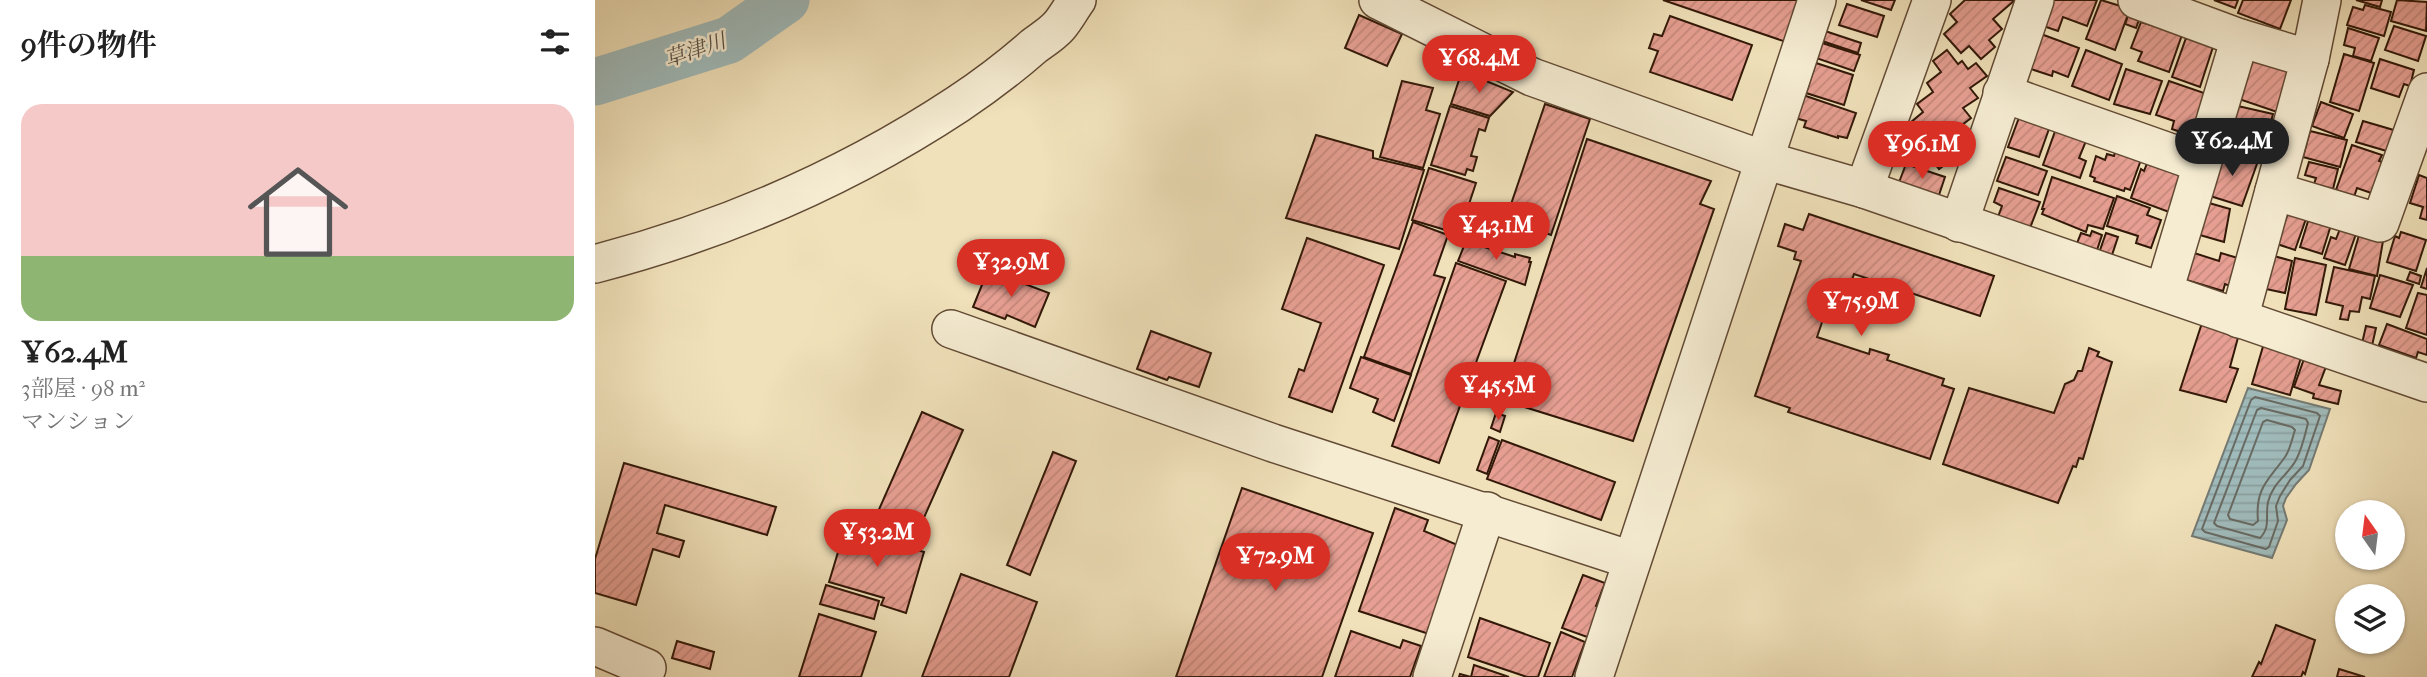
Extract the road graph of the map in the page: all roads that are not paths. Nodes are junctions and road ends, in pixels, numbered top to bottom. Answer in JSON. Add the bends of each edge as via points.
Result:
{"nodes":[{"id":1,"x":1077,"y":0,"type":"edge"},
{"id":2,"x":1378,"y":0,"type":"edge"},
{"id":3,"x":1817,"y":0,"type":"edge"},
{"id":4,"x":1932,"y":0,"type":"edge"},
{"id":5,"x":2035,"y":0,"type":"edge"},
{"id":6,"x":2137,"y":0,"type":"edge"},
{"id":7,"x":2322,"y":0,"type":"edge"},
{"id":8,"x":2240,"y":38,"type":"junction"},
{"id":9,"x":2310,"y":59,"type":"junction"},
{"id":10,"x":2427,"y":92,"type":"edge"},
{"id":11,"x":2002,"y":93,"type":"junction"},
{"id":12,"x":1764,"y":160,"type":"junction"},
{"id":13,"x":2200,"y":163,"type":"junction"},
{"id":14,"x":1864,"y":189,"type":"junction"},
{"id":15,"x":2274,"y":191,"type":"junction"},
{"id":16,"x":1959,"y":223,"type":"junction"},
{"id":17,"x":595,"y":264,"type":"edge"},
{"id":18,"x":2164,"y":291,"type":"junction"},
{"id":19,"x":2239,"y":319,"type":"junction"},
{"id":20,"x":951,"y":329,"type":"dead end"},
{"id":21,"x":2427,"y":383,"type":"edge"},
{"id":22,"x":1487,"y":511,"type":"junction"},
{"id":23,"x":1631,"y":560,"type":"junction"},
{"id":24,"x":595,"y":646,"type":"edge"},
{"id":25,"x":654,"y":674,"type":"edge"},
{"id":26,"x":1432,"y":677,"type":"edge"},
{"id":27,"x":1594,"y":677,"type":"edge"}],
"edges":[{"from":1,"to":17,"type":"street","via":[[1058,27],[995,79],[854,167],[760,211]]},
{"from":2,"to":12,"type":"street","via":[[1532,77]]},
{"from":3,"to":12,"type":"street"},
{"from":4,"to":14,"type":"street"},
{"from":5,"to":11,"type":"street"},
{"from":6,"to":8,"type":"street"},
{"from":7,"to":9,"type":"street"},
{"from":8,"to":9,"type":"street"},
{"from":8,"to":13,"type":"street"},
{"from":9,"to":15,"type":"street"},
{"from":10,"to":15,"type":"street","via":[[2380,223]]},
{"from":11,"to":13,"type":"street"},
{"from":11,"to":16,"type":"street"},
{"from":12,"to":14,"type":"street"},
{"from":12,"to":23,"type":"street"},
{"from":13,"to":18,"type":"street"},
{"from":14,"to":16,"type":"street"},
{"from":15,"to":19,"type":"street"},
{"from":16,"to":18,"type":"street"},
{"from":18,"to":19,"type":"street"},
{"from":19,"to":21,"type":"street"},
{"from":20,"to":22,"type":"street","via":[[1273,443]]},
{"from":22,"to":23,"type":"street"},
{"from":22,"to":26,"type":"street"},
{"from":23,"to":27,"type":"street"},
{"from":24,"to":25,"type":"street"}]}
